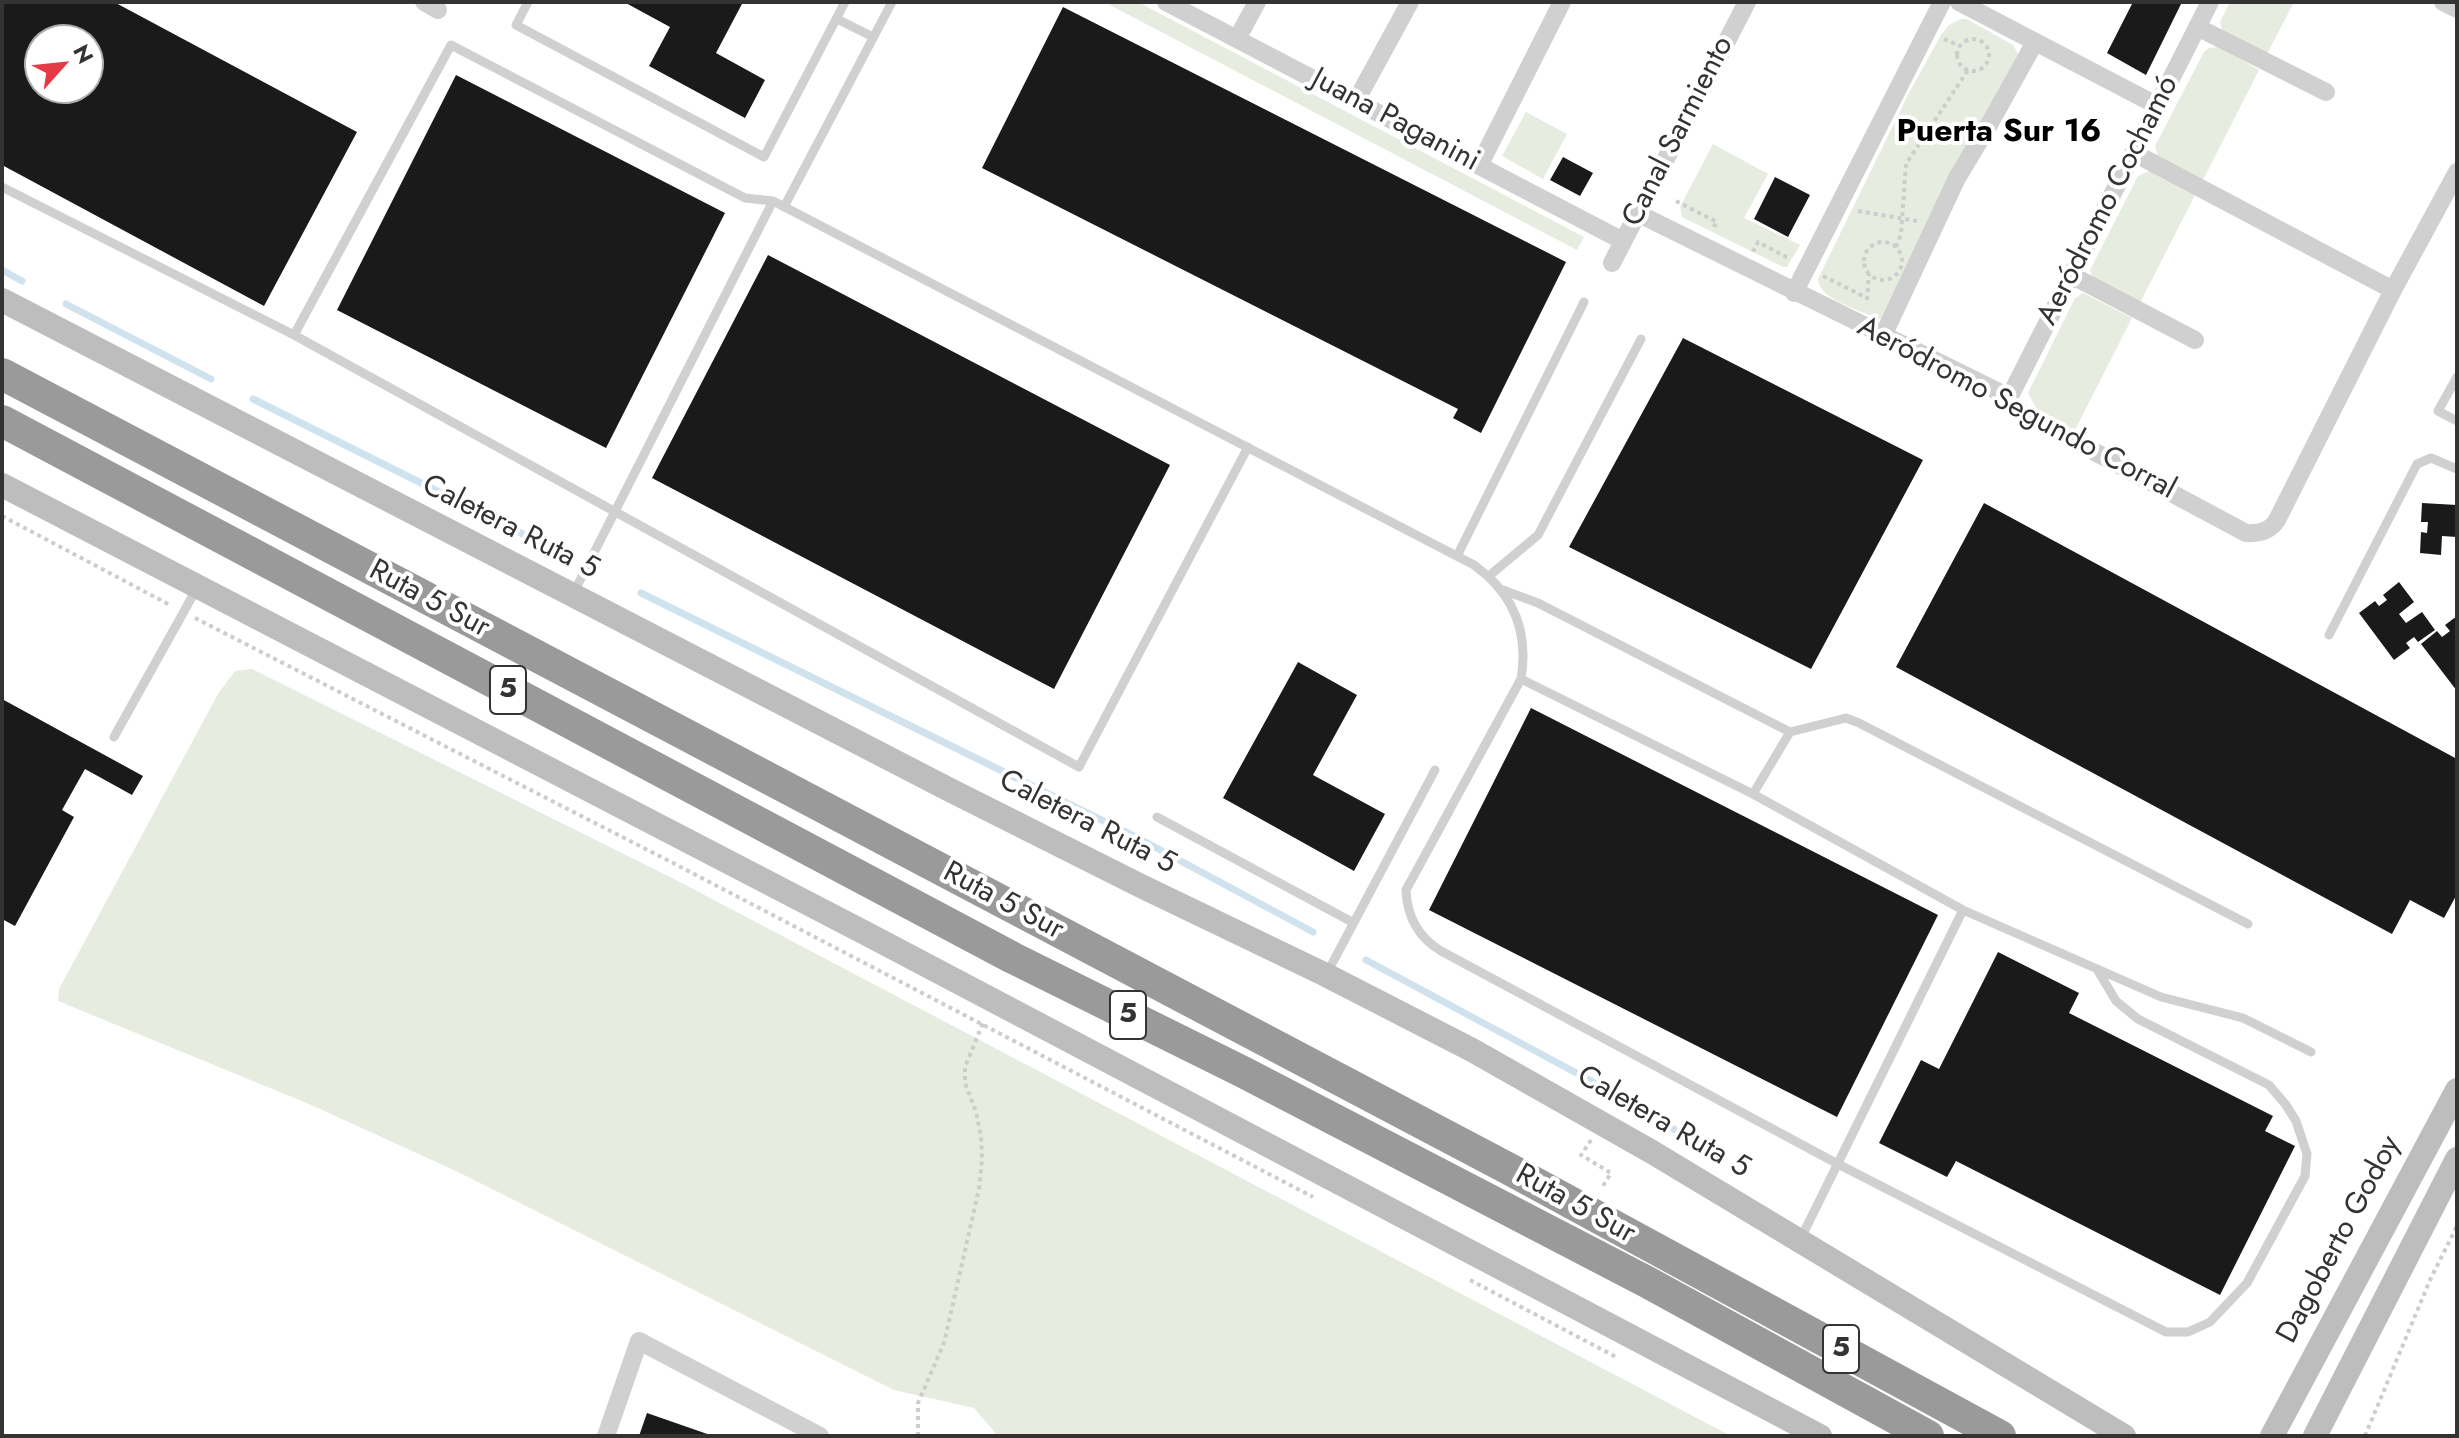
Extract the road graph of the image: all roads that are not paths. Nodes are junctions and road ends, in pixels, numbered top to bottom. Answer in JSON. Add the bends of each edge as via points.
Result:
{"nodes":[{"id":1,"x":528,"y":2,"type":"edge"},
{"id":2,"x":845,"y":2,"type":"edge"},
{"id":3,"x":892,"y":2,"type":"edge"},
{"id":4,"x":1166,"y":2,"type":"edge"},
{"id":5,"x":1257,"y":2,"type":"edge"},
{"id":6,"x":1410,"y":2,"type":"edge"},
{"id":7,"x":1562,"y":2,"type":"edge"},
{"id":8,"x":1747,"y":2,"type":"edge"},
{"id":9,"x":1942,"y":2,"type":"edge"},
{"id":10,"x":1959,"y":2,"type":"edge"},
{"id":11,"x":2210,"y":2,"type":"edge"},
{"id":12,"x":2443,"y":2,"type":"edge"},
{"id":13,"x":2457,"y":9,"type":"edge"},
{"id":14,"x":837,"y":19,"type":"junction"},
{"id":15,"x":2197,"y":27,"type":"junction"},
{"id":16,"x":873,"y":37,"type":"junction"},
{"id":17,"x":1237,"y":39,"type":"junction"},
{"id":18,"x":2035,"y":42,"type":"junction"},
{"id":19,"x":2326,"y":92,"type":"dead end"},
{"id":20,"x":1356,"y":101,"type":"junction"},
{"id":21,"x":2158,"y":106,"type":"junction"},
{"id":22,"x":2134,"y":153,"type":"junction"},
{"id":23,"x":1479,"y":166,"type":"junction"},
{"id":24,"x":2457,"y":172,"type":"edge"},
{"id":25,"x":2,"y":187,"type":"edge"},
{"id":26,"x":773,"y":201,"type":"junction"},
{"id":27,"x":784,"y":207,"type":"junction"},
{"id":28,"x":1637,"y":213,"type":"junction"},
{"id":29,"x":1623,"y":241,"type":"junction"},
{"id":30,"x":1612,"y":263,"type":"dead end"},
{"id":31,"x":2071,"y":275,"type":"junction"},
{"id":32,"x":2393,"y":290,"type":"junction"},
{"id":33,"x":1794,"y":293,"type":"junction"},
{"id":34,"x":2,"y":300,"type":"edge"},
{"id":35,"x":1584,"y":302,"type":"dead end"},
{"id":36,"x":294,"y":335,"type":"junction"},
{"id":37,"x":1883,"y":336,"type":"junction"},
{"id":38,"x":1641,"y":339,"type":"dead end"},
{"id":39,"x":2195,"y":340,"type":"dead end"},
{"id":40,"x":2,"y":374,"type":"edge"},
{"id":41,"x":2457,"y":377,"type":"edge"},
{"id":42,"x":2008,"y":400,"type":"junction"},
{"id":43,"x":2,"y":421,"type":"edge"},
{"id":44,"x":2457,"y":421,"type":"edge"},
{"id":45,"x":1248,"y":447,"type":"junction"},
{"id":46,"x":2457,"y":469,"type":"edge"},
{"id":47,"x":2,"y":485,"type":"edge"},
{"id":48,"x":614,"y":510,"type":"junction"},
{"id":49,"x":1457,"y":556,"type":"junction"},
{"id":50,"x":1489,"y":576,"type":"junction"},
{"id":51,"x":197,"y":588,"type":"junction"},
{"id":52,"x":1502,"y":590,"type":"junction"},
{"id":53,"x":572,"y":596,"type":"junction"},
{"id":54,"x":2329,"y":635,"type":"dead end"},
{"id":55,"x":1521,"y":679,"type":"junction"},
{"id":56,"x":1790,"y":732,"type":"junction"},
{"id":57,"x":114,"y":737,"type":"dead end"},
{"id":58,"x":1435,"y":770,"type":"dead end"},
{"id":59,"x":1753,"y":794,"type":"junction"},
{"id":60,"x":1157,"y":817,"type":"dead end"},
{"id":61,"x":1963,"y":910,"type":"junction"},
{"id":62,"x":1352,"y":922,"type":"junction"},
{"id":63,"x":2248,"y":924,"type":"dead end"},
{"id":64,"x":2097,"y":969,"type":"junction"},
{"id":65,"x":1326,"y":975,"type":"junction"},
{"id":66,"x":2311,"y":1052,"type":"dead end"},
{"id":67,"x":2457,"y":1090,"type":"edge"},
{"id":68,"x":2425,"y":1148,"type":"junction"},
{"id":69,"x":2456,"y":1162,"type":"edge"},
{"id":70,"x":1836,"y":1163,"type":"junction"},
{"id":71,"x":1799,"y":1241,"type":"junction"},
{"id":72,"x":2276,"y":1428,"type":"edge"},
{"id":73,"x":606,"y":1436,"type":"edge"},
{"id":74,"x":820,"y":1436,"type":"edge"},
{"id":75,"x":1820,"y":1436,"type":"edge"},
{"id":76,"x":1928,"y":1436,"type":"edge"},
{"id":77,"x":2000,"y":1436,"type":"edge"},
{"id":78,"x":2124,"y":1436,"type":"edge"},
{"id":79,"x":2315,"y":1436,"type":"edge"}],
"edges":[{"from":1,"to":14,"type":"lane","via":[[516,25],[764,157]]},
{"from":2,"to":14,"type":"lane"},
{"from":3,"to":16,"type":"lane"},
{"from":4,"to":17,"type":"street","name":"Juana Paganini"},
{"from":5,"to":17,"type":"street"},
{"from":6,"to":20,"type":"street"},
{"from":7,"to":23,"type":"street"},
{"from":8,"to":28,"type":"street","name":"Canal Sarmiento"},
{"from":9,"to":33,"type":"street"},
{"from":10,"to":18,"type":"street"},
{"from":11,"to":15,"type":"street","name":"Aeródromo Cochamó"},
{"from":12,"to":13,"type":"street"},
{"from":14,"to":16,"type":"lane"},
{"from":15,"to":19,"type":"street"},
{"from":15,"to":21,"type":"street","name":"Aeródromo Cochamó"},
{"from":16,"to":27,"type":"lane"},
{"from":17,"to":20,"type":"street","name":"Juana Paganini"},
{"from":18,"to":21,"type":"street"},
{"from":18,"to":37,"type":"street","via":[[1957,178]]},
{"from":20,"to":23,"type":"street","name":"Juana Paganini"},
{"from":21,"to":22,"type":"street","name":"Aeródromo Cochamó"},
{"from":22,"to":31,"type":"street","name":"Aeródromo Cochamó"},
{"from":22,"to":32,"type":"street"},
{"from":23,"to":29,"type":"street","name":"Juana Paganini"},
{"from":24,"to":32,"type":"street"},
{"from":25,"to":36,"type":"lane"},
{"from":26,"to":27,"type":"lane"},
{"from":26,"to":36,"type":"lane","via":[[745,198],[451,45]]},
{"from":26,"to":48,"type":"lane"},
{"from":27,"to":45,"type":"lane"},
{"from":28,"to":29,"type":"street","name":"Canal Sarmiento"},
{"from":28,"to":33,"type":"street","name":"Aeródromo Segundo Corral"},
{"from":29,"to":30,"type":"street","name":"Canal Sarmiento"},
{"from":31,"to":39,"type":"street"},
{"from":31,"to":42,"type":"street","name":"Aeródromo Cochamó"},
{"from":32,"to":42,"type":"street","name":"Aeródromo Segundo Corral","via":[[2277,520],[2267,530],[2246,533],[2022,413]]},
{"from":33,"to":37,"type":"street","name":"Aeródromo Segundo Corral"},
{"from":34,"to":53,"type":"street","name":"Caletera Ruta 5"},
{"from":35,"to":49,"type":"lane"},
{"from":36,"to":48,"type":"lane"},
{"from":37,"to":42,"type":"street","name":"Aeródromo Segundo Corral"},
{"from":38,"to":50,"type":"lane","via":[[1538,535]]},
{"from":40,"to":77,"type":"highway","name":"Ruta 5 Sur","number":"5","via":[[1588,1212]]},
{"from":41,"to":44,"type":"lane","via":[[2438,411]]},
{"from":43,"to":76,"type":"highway","name":"Ruta 5 Sur","number":"5","via":[[1013,958],[1647,1282]]},
{"from":45,"to":48,"type":"lane","via":[[1079,767]]},
{"from":45,"to":49,"type":"lane"},
{"from":46,"to":54,"type":"lane","via":[[2431,458],[2417,464]]},
{"from":47,"to":51,"type":"street"},
{"from":48,"to":53,"type":"lane"},
{"from":49,"to":50,"type":"lane"},
{"from":50,"to":52,"type":"lane"},
{"from":51,"to":57,"type":"lane"},
{"from":51,"to":75,"type":"street","via":[[911,956]]},
{"from":52,"to":55,"type":"lane","via":[[1520,624]]},
{"from":52,"to":56,"type":"lane","via":[[1538,603]]},
{"from":53,"to":65,"type":"street","name":"Caletera Ruta 5"},
{"from":55,"to":59,"type":"lane"},
{"from":55,"to":70,"type":"lane","via":[[1406,890],[1417,930],[1441,951]]},
{"from":56,"to":59,"type":"lane"},
{"from":56,"to":63,"type":"lane","via":[[1846,718],[1859,723]]},
{"from":58,"to":62,"type":"lane"},
{"from":59,"to":61,"type":"lane"},
{"from":60,"to":62,"type":"lane"},
{"from":61,"to":64,"type":"lane"},
{"from":61,"to":70,"type":"lane"},
{"from":62,"to":65,"type":"lane"},
{"from":64,"to":66,"type":"lane","via":[[2175,1002],[2243,1018]]},
{"from":64,"to":70,"type":"lane","via":[[2116,1001],[2138,1019],[2269,1085],[2286,1105],[2305,1145],[2305,1176],[2247,1283],[2210,1322],[2188,1332],[2166,1332]]},
{"from":65,"to":71,"type":"street","name":"Caletera Ruta 5","via":[[1602,1123]]},
{"from":67,"to":68,"type":"street","name":"Dagoberto Godoy"},
{"from":68,"to":69,"type":"street"},
{"from":68,"to":72,"type":"street","name":"Dagoberto Godoy"},
{"from":69,"to":79,"type":"street"},
{"from":70,"to":71,"type":"lane"},
{"from":71,"to":78,"type":"street","name":"Caletera Ruta 5"},
{"from":73,"to":74,"type":"street","via":[[639,1341]]}]}
